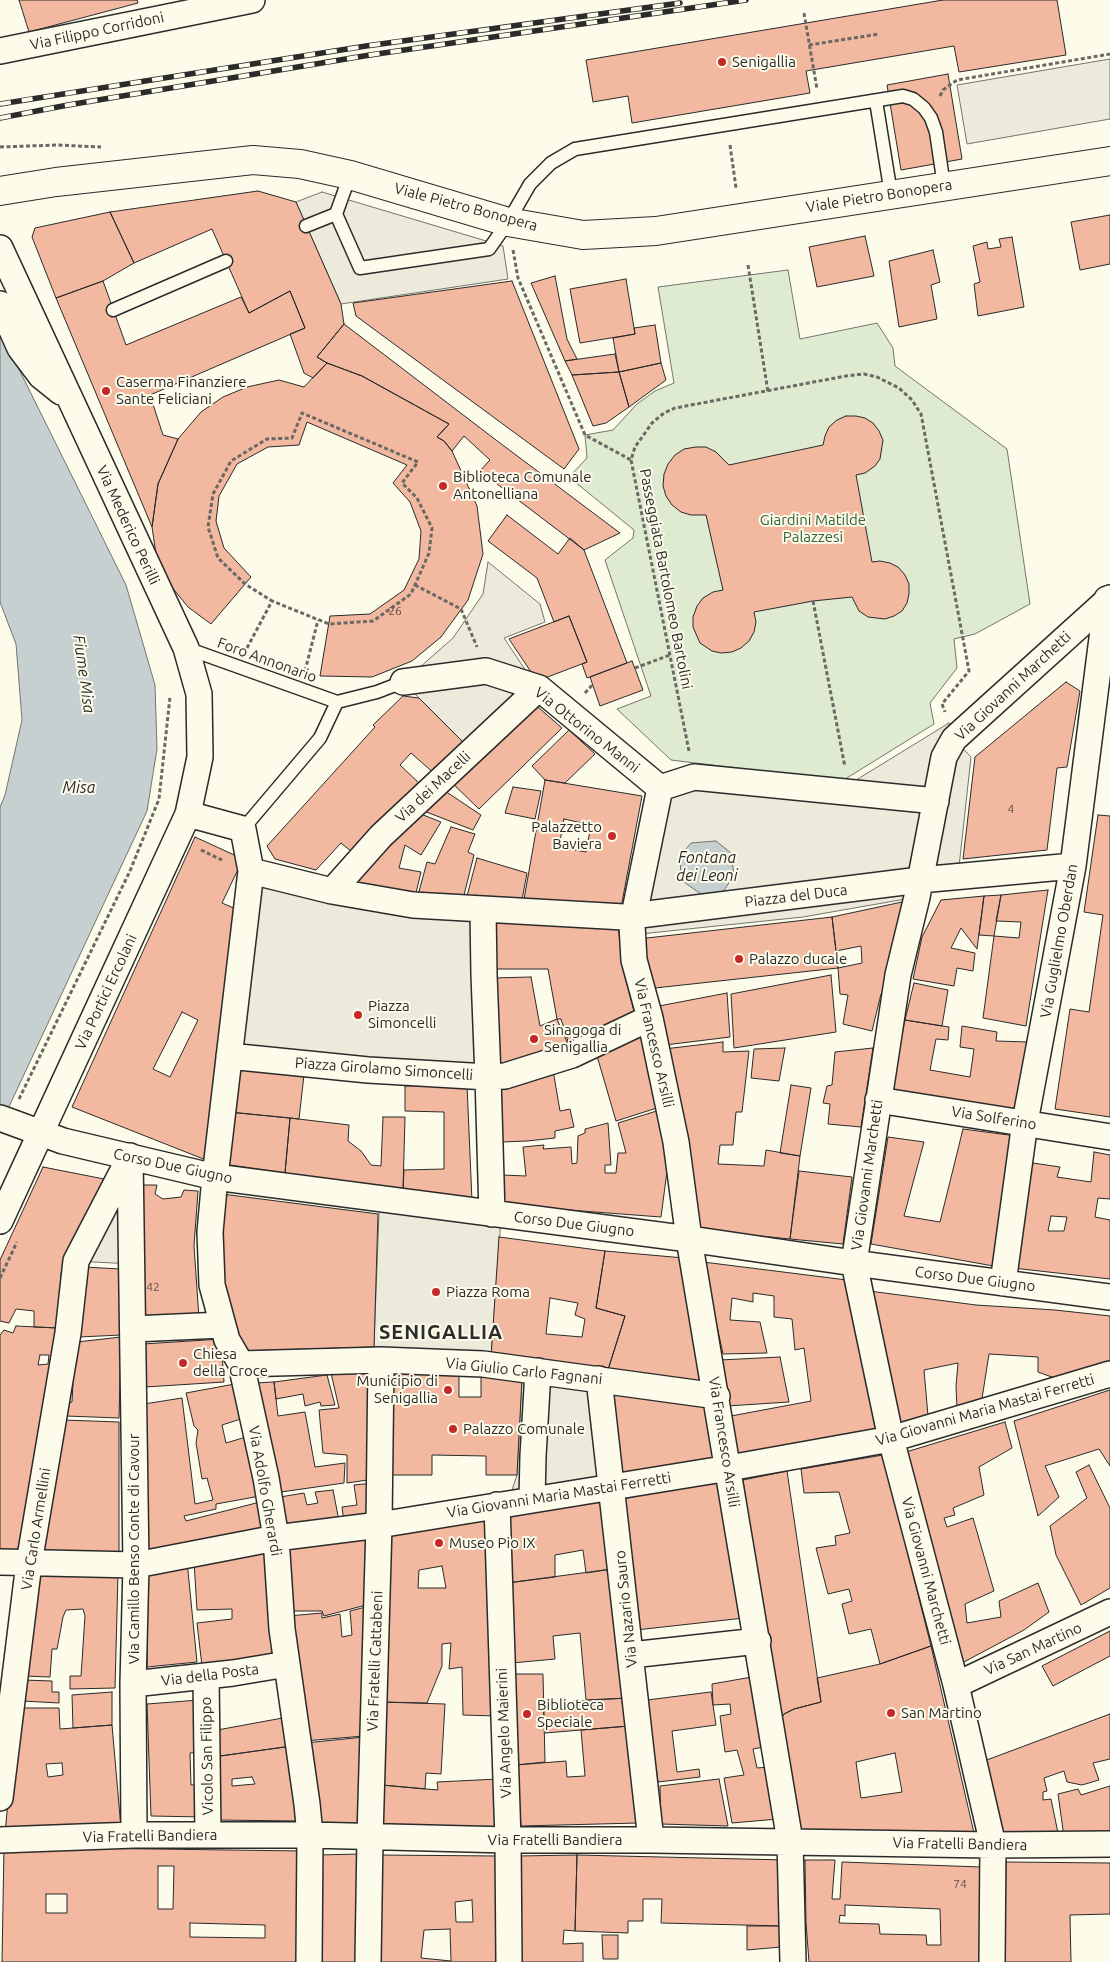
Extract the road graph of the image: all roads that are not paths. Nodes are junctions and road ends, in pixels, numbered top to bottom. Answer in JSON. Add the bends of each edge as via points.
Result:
{"nodes":[{"id":1,"x":252,"y":0,"type":"edge"},
{"id":2,"x":169,"y":8,"type":"edge"},
{"id":3,"x":0,"y":51,"type":"edge"},
{"id":4,"x":876,"y":101,"type":"junction"},
{"id":5,"x":1110,"y":161,"type":"edge"},
{"id":6,"x":350,"y":175,"type":"junction"},
{"id":7,"x":944,"y":186,"type":"junction"},
{"id":8,"x":0,"y":192,"type":"edge"},
{"id":9,"x":891,"y":194,"type":"junction"},
{"id":10,"x":336,"y":214,"type":"junction"},
{"id":11,"x":508,"y":222,"type":"junction"},
{"id":12,"x":306,"y":226,"type":"dead end"},
{"id":13,"x":0,"y":248,"type":"edge"},
{"id":14,"x":226,"y":261,"type":"dead end"},
{"id":15,"x":0,"y":304,"type":"edge"},
{"id":16,"x":113,"y":310,"type":"dead end"},
{"id":17,"x":68,"y":398,"type":"junction"},
{"id":18,"x":1109,"y":598,"type":"edge"},
{"id":19,"x":186,"y":648,"type":"junction"},
{"id":20,"x":403,"y":682,"type":"joint"},
{"id":21,"x":539,"y":688,"type":"junction"},
{"id":22,"x":337,"y":702,"type":"junction"},
{"id":23,"x":656,"y":785,"type":"junction"},
{"id":24,"x":936,"y":802,"type":"junction"},
{"id":25,"x":188,"y":814,"type":"junction"},
{"id":26,"x":243,"y":829,"type":"junction"},
{"id":27,"x":1073,"y":866,"type":"junction"},
{"id":28,"x":251,"y":871,"type":"junction"},
{"id":29,"x":920,"y":880,"type":"junction"},
{"id":30,"x":332,"y":891,"type":"junction"},
{"id":31,"x":483,"y":910,"type":"junction"},
{"id":32,"x":630,"y":920,"type":"junction"},
{"id":33,"x":650,"y":1018,"type":"junction"},
{"id":34,"x":229,"y":1056,"type":"junction"},
{"id":35,"x":488,"y":1077,"type":"junction"},
{"id":36,"x":878,"y":1100,"type":"junction"},
{"id":37,"x":4,"y":1120,"type":"edge"},
{"id":38,"x":1025,"y":1122,"type":"junction"},
{"id":39,"x":41,"y":1134,"type":"junction"},
{"id":40,"x":1110,"y":1137,"type":"edge"},
{"id":41,"x":130,"y":1156,"type":"junction"},
{"id":42,"x":215,"y":1177,"type":"junction"},
{"id":43,"x":492,"y":1214,"type":"junction"},
{"id":44,"x":0,"y":1221,"type":"edge"},
{"id":45,"x":689,"y":1239,"type":"junction"},
{"id":46,"x":854,"y":1263,"type":"junction"},
{"id":47,"x":1003,"y":1283,"type":"junction"},
{"id":48,"x":1110,"y":1297,"type":"edge"},
{"id":49,"x":222,"y":1325,"type":"junction"},
{"id":50,"x":133,"y":1330,"type":"junction"},
{"id":51,"x":381,"y":1360,"type":"junction"},
{"id":52,"x":241,"y":1364,"type":"junction"},
{"id":53,"x":538,"y":1371,"type":"junction"},
{"id":54,"x":1110,"y":1374,"type":"edge"},
{"id":55,"x":599,"y":1379,"type":"junction"},
{"id":56,"x":717,"y":1396,"type":"junction"},
{"id":57,"x":891,"y":1439,"type":"junction"},
{"id":58,"x":729,"y":1468,"type":"junction"},
{"id":59,"x":612,"y":1486,"type":"junction"},
{"id":60,"x":532,"y":1499,"type":"junction"},
{"id":61,"x":497,"y":1505,"type":"junction"},
{"id":62,"x":379,"y":1525,"type":"junction"},
{"id":63,"x":276,"y":1538,"type":"junction"},
{"id":64,"x":0,"y":1562,"type":"edge"},
{"id":65,"x":29,"y":1564,"type":"junction"},
{"id":66,"x":136,"y":1565,"type":"junction"},
{"id":67,"x":1110,"y":1612,"type":"edge"},
{"id":68,"x":758,"y":1641,"type":"junction"},
{"id":69,"x":631,"y":1655,"type":"junction"},
{"id":70,"x":287,"y":1664,"type":"junction"},
{"id":71,"x":206,"y":1676,"type":"junction"},
{"id":72,"x":133,"y":1684,"type":"junction"},
{"id":73,"x":956,"y":1685,"type":"junction"},
{"id":74,"x":0,"y":1798,"type":"edge"},
{"id":75,"x":134,"y":1835,"type":"junction"},
{"id":76,"x":208,"y":1835,"type":"junction"},
{"id":77,"x":310,"y":1835,"type":"junction"},
{"id":78,"x":370,"y":1837,"type":"junction"},
{"id":79,"x":0,"y":1840,"type":"edge"},
{"id":80,"x":508,"y":1840,"type":"junction"},
{"id":81,"x":651,"y":1840,"type":"junction"},
{"id":82,"x":790,"y":1841,"type":"junction"},
{"id":83,"x":1110,"y":1844,"type":"edge"},
{"id":84,"x":993,"y":1845,"type":"junction"},
{"id":85,"x":309,"y":1962,"type":"edge"},
{"id":86,"x":368,"y":1962,"type":"edge"},
{"id":87,"x":509,"y":1962,"type":"edge"},
{"id":88,"x":792,"y":1962,"type":"edge"},
{"id":89,"x":992,"y":1962,"type":"edge"}],
"edges":[{"from":1,"to":2,"type":"street","name":"Via Filippo Corridoni"},
{"from":2,"to":3,"type":"street","name":"Via Filippo Corridoni"},
{"from":4,"to":7,"type":"lane","via":[[903,96],[924,108],[932,118],[936,132]]},
{"from":4,"to":9,"type":"lane"},
{"from":4,"to":11,"type":"lane","via":[[575,149],[551,163],[530,184]]},
{"from":5,"to":7,"type":"main road","name":"Viale Pietro Bonopera"},
{"from":6,"to":8,"type":"main road","name":"Viale Pietro Bonopera","via":[[300,164],[253,160],[86,178]]},
{"from":6,"to":10,"type":"lane"},
{"from":6,"to":11,"type":"main road","name":"Viale Pietro Bonopera"},
{"from":7,"to":9,"type":"main road","name":"Viale Pietro Bonopera"},
{"from":9,"to":11,"type":"main road","name":"Viale Pietro Bonopera","via":[[656,231],[583,235]]},
{"from":10,"to":11,"type":"lane","via":[[360,268],[489,249]]},
{"from":10,"to":12,"type":"lane"},
{"from":13,"to":17,"type":"street","name":"Via Mederico Perilli"},
{"from":14,"to":16,"type":"lane"},
{"from":15,"to":17,"type":"street","via":[[20,348],[41,376]]},
{"from":17,"to":19,"type":"street","name":"Via Mederico Perilli"},
{"from":18,"to":24,"type":"street","name":"Via Giovanni Marchetti","via":[[954,739],[944,757]]},
{"from":18,"to":27,"type":"street","name":"Via Guglielmo Oberdan"},
{"from":19,"to":22,"type":"lane","name":"Foro Annonario"},
{"from":19,"to":25,"type":"street","name":"Via Mederico Perilli","via":[[199,694],[200,748]]},
{"from":20,"to":21,"type":"street","name":"Via Ottorino Manni","via":[[486,671]]},
{"from":20,"to":22,"type":"lane","name":"Via Ottorino Manni"},
{"from":21,"to":23,"type":"street","name":"Via Ottorino Manni"},
{"from":21,"to":30,"type":"street","name":"Via dei Macelli","via":[[381,836]]},
{"from":22,"to":26,"type":"lane","via":[[320,738]]},
{"from":23,"to":24,"type":"street","via":[[694,773],[849,789]]},
{"from":23,"to":32,"type":"street"},
{"from":24,"to":29,"type":"street","name":"Via Giovanni Marchetti"},
{"from":25,"to":26,"type":"street"},
{"from":25,"to":39,"type":"street","name":"Via Portici Ercolani"},
{"from":26,"to":28,"type":"street"},
{"from":27,"to":29,"type":"street","name":"Piazza del Duca"},
{"from":27,"to":38,"type":"street","name":"Via Guglielmo Oberdan"},
{"from":28,"to":30,"type":"street"},
{"from":28,"to":34,"type":"street"},
{"from":29,"to":32,"type":"street","name":"Piazza del Duca"},
{"from":29,"to":36,"type":"street","name":"Via Giovanni Marchetti","via":[[898,975]]},
{"from":30,"to":31,"type":"street","via":[[413,905]]},
{"from":31,"to":32,"type":"street","name":"Piazza del Duca"},
{"from":31,"to":35,"type":"street","name":"Piazza Girolamo Simoncelli"},
{"from":32,"to":33,"type":"street","name":"Via Francesco Arsilli","via":[[634,960]]},
{"from":33,"to":35,"type":"street","via":[[572,1055],[505,1076]]},
{"from":33,"to":45,"type":"street","name":"Via Francesco Arsilli","via":[[676,1142]]},
{"from":34,"to":35,"type":"street","name":"Piazza Girolamo Simoncelli","via":[[368,1070]]},
{"from":34,"to":42,"type":"street","name":"Via Adolfo Gherardi"},
{"from":35,"to":43,"type":"street"},
{"from":36,"to":38,"type":"street","name":"Via Solferino"},
{"from":36,"to":46,"type":"street","name":"Via Giovanni Marchetti"},
{"from":37,"to":39,"type":"street","name":"Corso Due Giugno"},
{"from":38,"to":40,"type":"street","name":"Via Solferino"},
{"from":38,"to":47,"type":"street","name":"Via Guglielmo Oberdan"},
{"from":39,"to":41,"type":"street","name":"Corso Due Giugno"},
{"from":39,"to":44,"type":"street","name":"Via Portici Ercolani"},
{"from":41,"to":42,"type":"street","name":"Corso Due Giugno"},
{"from":41,"to":50,"type":"street","name":"Via Camillo Benso Conte di Cavour"},
{"from":41,"to":65,"type":"street","name":"Via Carlo Armellini","via":[[76,1261],[68,1333]]},
{"from":42,"to":43,"type":"street","name":"Corso Due Giugno"},
{"from":42,"to":49,"type":"street","name":"Via Adolfo Gherardi","via":[[210,1232],[212,1285]]},
{"from":43,"to":45,"type":"street","name":"Corso Due Giugno"},
{"from":45,"to":46,"type":"street","name":"Corso Due Giugno"},
{"from":45,"to":56,"type":"street","name":"Via Francesco Arsilli"},
{"from":46,"to":47,"type":"street","name":"Corso Due Giugno"},
{"from":46,"to":57,"type":"street","name":"Via Giovanni Marchetti"},
{"from":47,"to":48,"type":"street","name":"Corso Due Giugno"},
{"from":49,"to":50,"type":"street"},
{"from":49,"to":52,"type":"street","name":"Via Adolfo Gherardi"},
{"from":50,"to":66,"type":"street","name":"Via Camillo Benso Conte di Cavour"},
{"from":51,"to":52,"type":"street","name":"Via Giulio Carlo Fagnani"},
{"from":51,"to":53,"type":"street","name":"Via Giulio Carlo Fagnani","via":[[483,1364]]},
{"from":51,"to":62,"type":"street","name":"Via Fratelli Cattabeni"},
{"from":52,"to":63,"type":"street","name":"Via Adolfo Gherardi"},
{"from":53,"to":55,"type":"street","name":"Via Giulio Carlo Fagnani"},
{"from":53,"to":60,"type":"street"},
{"from":54,"to":57,"type":"street","name":"Via Giovanni Maria Mastai Ferretti"},
{"from":55,"to":56,"type":"street","name":"Via Giulio Carlo Fagnani"},
{"from":55,"to":59,"type":"street","name":"Via Nazario Sauro"},
{"from":56,"to":58,"type":"street","name":"Via Francesco Arsilli"},
{"from":57,"to":58,"type":"street","name":"Via Giovanni Maria Mastai Ferretti"},
{"from":57,"to":73,"type":"street","name":"Via Giovanni Marchetti"},
{"from":58,"to":59,"type":"street","name":"Via Giovanni Maria Mastai Ferretti"},
{"from":58,"to":68,"type":"street","name":"Via Francesco Arsilli"},
{"from":59,"to":60,"type":"street","name":"Via Giovanni Maria Mastai Ferretti"},
{"from":59,"to":69,"type":"street","name":"Via Nazario Sauro"},
{"from":60,"to":61,"type":"street","name":"Via Giovanni Maria Mastai Ferretti"},
{"from":61,"to":62,"type":"street","name":"Via Giovanni Maria Mastai Ferretti"},
{"from":61,"to":80,"type":"street","name":"Via Angelo Maierini"},
{"from":62,"to":63,"type":"street","name":"Via Giovanni Maria Mastai Ferretti"},
{"from":62,"to":78,"type":"street","name":"Via Fratelli Cattabeni"},
{"from":63,"to":66,"type":"street","name":"Via Giovanni Maria Mastai Ferretti"},
{"from":63,"to":70,"type":"street","name":"Via Adolfo Gherardi"},
{"from":64,"to":65,"type":"street","name":"Via Giovanni Maria Mastai Ferretti"},
{"from":65,"to":66,"type":"street","name":"Via Giovanni Maria Mastai Ferretti"},
{"from":65,"to":74,"type":"street","name":"Via Carlo Armellini"},
{"from":66,"to":72,"type":"street","name":"Via Camillo Benso Conte di Cavour"},
{"from":67,"to":73,"type":"street","name":"Via San Martino"},
{"from":68,"to":69,"type":"street"},
{"from":68,"to":82,"type":"street","name":"Via Francesco Arsilli"},
{"from":69,"to":81,"type":"street","name":"Via Nazario Sauro"},
{"from":70,"to":71,"type":"street","name":"Via della Posta"},
{"from":70,"to":77,"type":"street","name":"Via Adolfo Gherardi"},
{"from":71,"to":72,"type":"street","name":"Via della Posta"},
{"from":71,"to":76,"type":"street","name":"Vicolo San Filippo"},
{"from":72,"to":75,"type":"street","name":"Via Camillo Benso Conte di Cavour"},
{"from":73,"to":84,"type":"street","name":"Via Giovanni Marchetti"},
{"from":75,"to":76,"type":"street","name":"Via Fratelli Bandiera"},
{"from":75,"to":79,"type":"street","name":"Via Fratelli Bandiera"},
{"from":76,"to":77,"type":"street","name":"Via Fratelli Bandiera"},
{"from":77,"to":78,"type":"street","name":"Via Fratelli Bandiera"},
{"from":77,"to":85,"type":"street","name":"Via Adolfo Gherardi"},
{"from":78,"to":80,"type":"street","name":"Via Fratelli Bandiera"},
{"from":78,"to":86,"type":"street","name":"Via Fratelli Cattabeni"},
{"from":80,"to":81,"type":"street","name":"Via Fratelli Bandiera"},
{"from":80,"to":87,"type":"street","name":"Via Angelo Maierini"},
{"from":81,"to":82,"type":"street","name":"Via Fratelli Bandiera"},
{"from":82,"to":84,"type":"street","name":"Via Fratelli Bandiera"},
{"from":82,"to":88,"type":"street","name":"Via Francesco Arsilli"},
{"from":83,"to":84,"type":"street","name":"Via Fratelli Bandiera"},
{"from":84,"to":89,"type":"street","name":"Via Giovanni Marchetti"}]}
